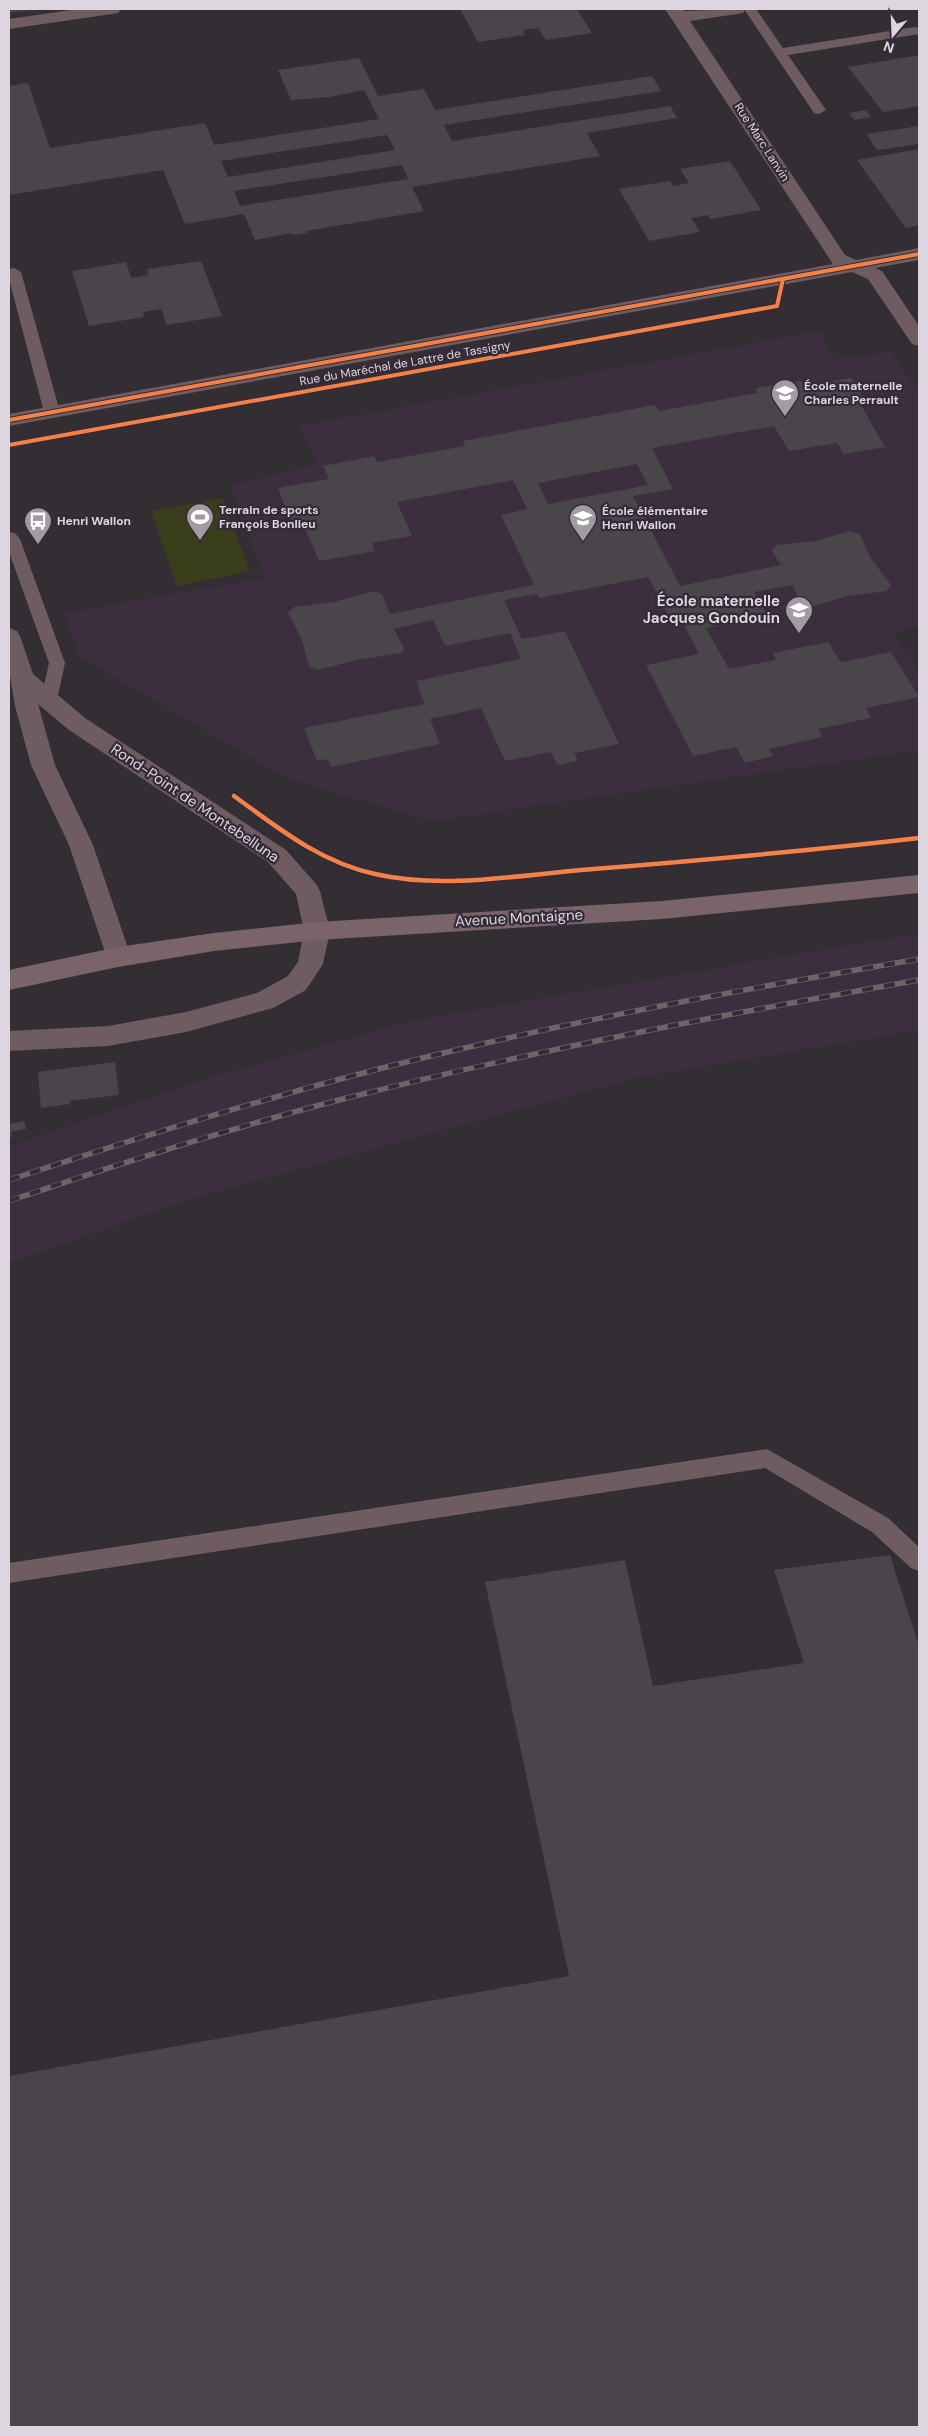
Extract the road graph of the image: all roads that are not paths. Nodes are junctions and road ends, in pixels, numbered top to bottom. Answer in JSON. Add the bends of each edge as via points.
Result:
{"nodes":[{"id":1,"x":112,"y":9,"type":"edge"},
{"id":2,"x":736,"y":9,"type":"edge"},
{"id":3,"x":750,"y":9,"type":"edge"},
{"id":4,"x":676,"y":13,"type":"edge"},
{"id":5,"x":9,"y":24,"type":"edge"},
{"id":6,"x":916,"y":30,"type":"dead end"},
{"id":7,"x":780,"y":52,"type":"junction"},
{"id":8,"x":819,"y":110,"type":"dead end"},
{"id":9,"x":919,"y":254,"type":"edge"},
{"id":10,"x":857,"y":266,"type":"junction"},
{"id":11,"x":14,"y":272,"type":"dead end"},
{"id":12,"x":919,"y":340,"type":"edge"},
{"id":13,"x":52,"y":412,"type":"junction"},
{"id":14,"x":9,"y":420,"type":"edge"},
{"id":15,"x":9,"y":537,"type":"edge"},
{"id":16,"x":9,"y":636,"type":"edge"},
{"id":17,"x":17,"y":669,"type":"edge"},
{"id":18,"x":49,"y":700,"type":"junction"},
{"id":19,"x":919,"y":884,"type":"edge"},
{"id":20,"x":317,"y":932,"type":"junction"},
{"id":21,"x":118,"y":957,"type":"junction"},
{"id":22,"x":9,"y":980,"type":"edge"},
{"id":23,"x":9,"y":1041,"type":"edge"},
{"id":24,"x":919,"y":1561,"type":"edge"},
{"id":25,"x":9,"y":1573,"type":"edge"}],
"edges":[{"from":1,"to":5,"type":"street"},
{"from":2,"to":4,"type":"street"},
{"from":3,"to":7,"type":"lane"},
{"from":4,"to":10,"type":"street","name":"Rue Marc Lanvin","via":[[838,259]]},
{"from":6,"to":7,"type":"lane"},
{"from":7,"to":8,"type":"lane"},
{"from":9,"to":10,"type":"street","name":"Rue du Maréchal de Lattre de Tassigny"},
{"from":10,"to":12,"type":"street","name":"Rue Marc Lanvin","via":[[875,275]]},
{"from":10,"to":13,"type":"street","name":"Rue du Maréchal de Lattre de Tassigny"},
{"from":11,"to":13,"type":"lane"},
{"from":13,"to":14,"type":"street","name":"Rue du Maréchal de Lattre de Tassigny"},
{"from":15,"to":18,"type":"lane","via":[[57,663]]},
{"from":16,"to":17,"type":"street"},
{"from":17,"to":18,"type":"street","name":"Rond-Point de Montebelluna"},
{"from":17,"to":21,"type":"street","via":[[43,766],[81,845]]},
{"from":18,"to":20,"type":"street","name":"Rond-Point de Montebelluna","via":[[77,724],[277,856],[308,891]]},
{"from":19,"to":20,"type":"main road","name":"Avenue Montaigne","via":[[662,910]]},
{"from":20,"to":21,"type":"main road","name":"Avenue Montaigne","via":[[214,942]]},
{"from":20,"to":23,"type":"street","name":"Rond-Point de Montebelluna","via":[[310,964],[297,983],[264,1001],[186,1022],[108,1036]]},
{"from":21,"to":22,"type":"main road","name":"Avenue Montaigne"},
{"from":24,"to":25,"type":"lane","via":[[880,1525],[767,1458]]}]}
